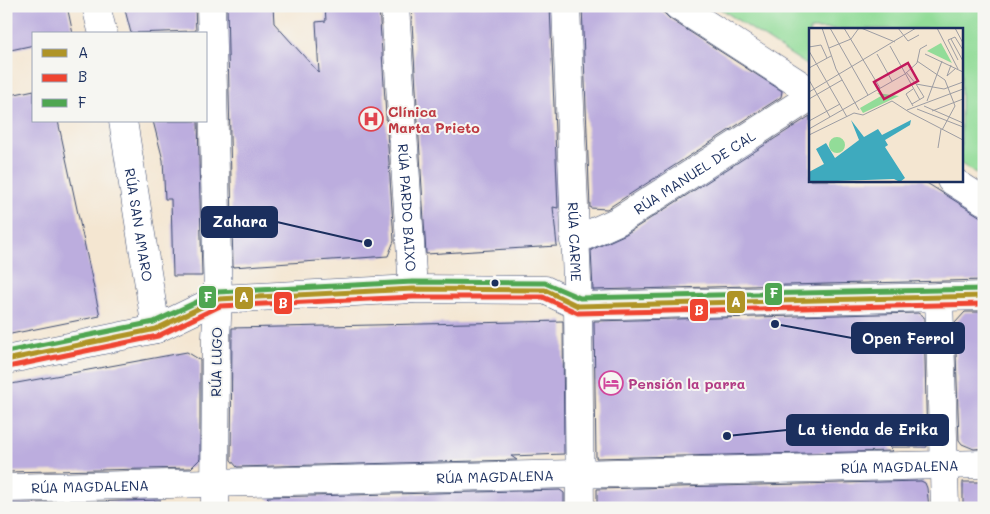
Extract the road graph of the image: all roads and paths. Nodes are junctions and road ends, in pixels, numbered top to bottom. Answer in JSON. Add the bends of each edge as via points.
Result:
{"nodes":[{"id":1,"x":96,"y":6,"type":"edge"},
{"id":2,"x":210,"y":6,"type":"edge"},
{"id":3,"x":395,"y":6,"type":"edge"},
{"id":4,"x":566,"y":6,"type":"edge"},
{"id":5,"x":678,"y":6,"type":"edge"},
{"id":6,"x":102,"y":32,"type":"edge"},
{"id":7,"x":809,"y":89,"type":"edge"},
{"id":8,"x":809,"y":97,"type":"edge"},
{"id":9,"x":123,"y":122,"type":"edge"},
{"id":10,"x":953,"y":181,"type":"edge"},
{"id":11,"x":984,"y":201,"type":"edge"},
{"id":12,"x":574,"y":241,"type":"junction"},
{"id":13,"x":413,"y":289,"type":"junction"},
{"id":14,"x":984,"y":296,"type":"edge"},
{"id":15,"x":939,"y":297,"type":"junction"},
{"id":16,"x":218,"y":299,"type":"junction"},
{"id":17,"x":578,"y":306,"type":"junction"},
{"id":18,"x":156,"y":329,"type":"junction"},
{"id":19,"x":6,"y":360,"type":"edge"},
{"id":20,"x":984,"y":464,"type":"edge"},
{"id":21,"x":944,"y":465,"type":"junction"},
{"id":22,"x":579,"y":473,"type":"junction"},
{"id":23,"x":6,"y":488,"type":"edge"},
{"id":24,"x":215,"y":495,"type":"edge"},
{"id":25,"x":580,"y":508,"type":"edge"},
{"id":26,"x":945,"y":508,"type":"edge"}],
"edges":[{"from":1,"to":6,"type":"street"},
{"from":2,"to":16,"type":"street","name":"RÚA LUGO"},
{"from":3,"to":13,"type":"street","name":"RÚA PARDO BAIXO"},
{"from":4,"to":12,"type":"street","name":"RÚA CARME"},
{"from":5,"to":7,"type":"street"},
{"from":8,"to":12,"type":"street","name":"RÚA MANUEL DE CAL","via":[[618,221]]},
{"from":9,"to":18,"type":"street","name":"RÚA SAN AMARO"},
{"from":10,"to":11,"type":"street"},
{"from":12,"to":17,"type":"street","name":"RÚA CARME"},
{"from":13,"to":16,"type":"street"},
{"from":13,"to":17,"type":"street","via":[[545,290]]},
{"from":14,"to":15,"type":"street"},
{"from":15,"to":17,"type":"street"},
{"from":15,"to":21,"type":"street"},
{"from":16,"to":18,"type":"street"},
{"from":16,"to":24,"type":"street","name":"RÚA LUGO"},
{"from":17,"to":22,"type":"street","name":"RÚA CARME"},
{"from":18,"to":19,"type":"street"},
{"from":20,"to":21,"type":"street","name":"RÚA MAGDALENA"},
{"from":21,"to":22,"type":"street","name":"RÚA MAGDALENA"},
{"from":21,"to":26,"type":"street"},
{"from":22,"to":24,"type":"street","name":"RÚA MAGDALENA"},
{"from":22,"to":25,"type":"street","name":"RÚA CARME"},
{"from":23,"to":24,"type":"street","name":"RÚA MAGDALENA"}]}
